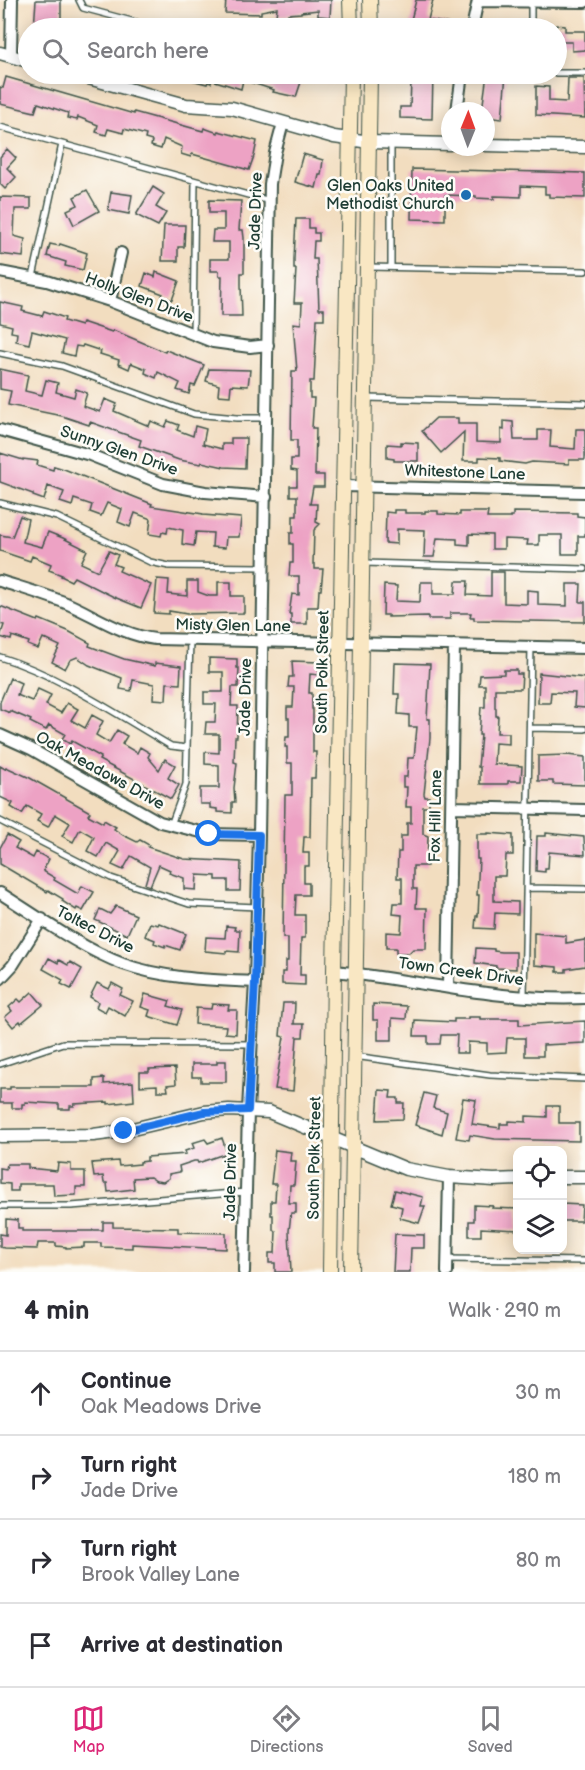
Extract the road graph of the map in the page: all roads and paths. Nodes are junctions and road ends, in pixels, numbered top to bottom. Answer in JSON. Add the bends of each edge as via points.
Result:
{"nodes":[{"id":1,"x":12,"y":0,"type":"edge"},
{"id":2,"x":79,"y":0,"type":"edge"},
{"id":3,"x":350,"y":0,"type":"edge"},
{"id":4,"x":370,"y":0,"type":"edge"},
{"id":5,"x":478,"y":0,"type":"edge"},
{"id":6,"x":531,"y":1,"type":"edge"},
{"id":7,"x":585,"y":2,"type":"edge"},
{"id":8,"x":120,"y":18,"type":"edge"},
{"id":9,"x":351,"y":18,"type":"edge"},
{"id":10,"x":371,"y":18,"type":"edge"},
{"id":11,"x":474,"y":18,"type":"edge"},
{"id":12,"x":531,"y":18,"type":"edge"},
{"id":13,"x":5,"y":54,"type":"edge"},
{"id":14,"x":567,"y":73,"type":"edge"},
{"id":15,"x":585,"y":73,"type":"edge"},
{"id":16,"x":110,"y":84,"type":"edge"},
{"id":17,"x":351,"y":84,"type":"edge"},
{"id":18,"x":370,"y":84,"type":"edge"},
{"id":19,"x":461,"y":84,"type":"edge"},
{"id":20,"x":459,"y":102,"type":"edge"},
{"id":21,"x":283,"y":123,"type":"junction"},
{"id":22,"x":0,"y":127,"type":"edge"},
{"id":23,"x":351,"y":140,"type":"junction"},
{"id":24,"x":370,"y":142,"type":"junction"},
{"id":25,"x":392,"y":142,"type":"junction"},
{"id":26,"x":62,"y":144,"type":"junction"},
{"id":27,"x":441,"y":144,"type":"edge"},
{"id":28,"x":495,"y":145,"type":"edge"},
{"id":29,"x":585,"y":147,"type":"edge"},
{"id":30,"x":195,"y":182,"type":"junction"},
{"id":31,"x":270,"y":201,"type":"junction"},
{"id":32,"x":121,"y":253,"type":"dead end"},
{"id":33,"x":347,"y":267,"type":"junction"},
{"id":34,"x":368,"y":267,"type":"junction"},
{"id":35,"x":391,"y":267,"type":"junction"},
{"id":36,"x":585,"y":271,"type":"edge"},
{"id":37,"x":0,"y":272,"type":"edge"},
{"id":38,"x":33,"y":278,"type":"junction"},
{"id":39,"x":110,"y":300,"type":"junction"},
{"id":40,"x":193,"y":334,"type":"junction"},
{"id":41,"x":268,"y":345,"type":"junction"},
{"id":42,"x":0,"y":352,"type":"edge"},
{"id":43,"x":366,"y":398,"type":"junction"},
{"id":44,"x":585,"y":403,"type":"edge"},
{"id":45,"x":267,"y":418,"type":"junction"},
{"id":46,"x":0,"y":430,"type":"edge"},
{"id":47,"x":344,"y":486,"type":"junction"},
{"id":48,"x":365,"y":486,"type":"junction"},
{"id":49,"x":585,"y":492,"type":"edge"},
{"id":50,"x":266,"y":497,"type":"junction"},
{"id":51,"x":0,"y":503,"type":"edge"},
{"id":52,"x":364,"y":563,"type":"junction"},
{"id":53,"x":263,"y":567,"type":"junction"},
{"id":54,"x":585,"y":569,"type":"edge"},
{"id":55,"x":0,"y":581,"type":"edge"},
{"id":56,"x":190,"y":640,"type":"junction"},
{"id":57,"x":262,"y":642,"type":"junction"},
{"id":58,"x":340,"y":643,"type":"junction"},
{"id":59,"x":361,"y":644,"type":"junction"},
{"id":60,"x":454,"y":645,"type":"junction"},
{"id":61,"x":531,"y":647,"type":"junction"},
{"id":62,"x":585,"y":648,"type":"edge"},
{"id":63,"x":0,"y":657,"type":"edge"},
{"id":64,"x":531,"y":728,"type":"junction"},
{"id":65,"x":585,"y":729,"type":"edge"},
{"id":66,"x":0,"y":735,"type":"edge"},
{"id":67,"x":188,"y":748,"type":"junction"},
{"id":68,"x":452,"y":807,"type":"junction"},
{"id":69,"x":528,"y":809,"type":"junction"},
{"id":70,"x":585,"y":810,"type":"edge"},
{"id":71,"x":0,"y":821,"type":"edge"},
{"id":72,"x":171,"y":825,"type":"junction"},
{"id":73,"x":259,"y":835,"type":"junction"},
{"id":74,"x":528,"y":888,"type":"junction"},
{"id":75,"x":585,"y":890,"type":"edge"},
{"id":76,"x":0,"y":893,"type":"edge"},
{"id":77,"x":257,"y":907,"type":"junction"},
{"id":78,"x":42,"y":919,"type":"junction"},
{"id":79,"x":334,"y":971,"type":"junction"},
{"id":80,"x":355,"y":973,"type":"junction"},
{"id":81,"x":0,"y":979,"type":"edge"},
{"id":82,"x":255,"y":982,"type":"junction"},
{"id":83,"x":448,"y":987,"type":"junction"},
{"id":84,"x":524,"y":996,"type":"junction"},
{"id":85,"x":585,"y":998,"type":"edge"},
{"id":86,"x":251,"y":1044,"type":"junction"},
{"id":87,"x":354,"y":1056,"type":"junction"},
{"id":88,"x":0,"y":1064,"type":"edge"},
{"id":89,"x":585,"y":1079,"type":"edge"},
{"id":90,"x":248,"y":1110,"type":"junction"},
{"id":91,"x":0,"y":1136,"type":"edge"},
{"id":92,"x":333,"y":1138,"type":"junction"},
{"id":93,"x":352,"y":1146,"type":"junction"},
{"id":94,"x":567,"y":1177,"type":"edge"},
{"id":95,"x":585,"y":1177,"type":"edge"},
{"id":96,"x":449,"y":1178,"type":"junction"},
{"id":97,"x":513,"y":1179,"type":"edge"},
{"id":98,"x":246,"y":1192,"type":"junction"},
{"id":99,"x":0,"y":1206,"type":"edge"},
{"id":100,"x":447,"y":1259,"type":"junction"},
{"id":101,"x":585,"y":1261,"type":"edge"},
{"id":102,"x":244,"y":1272,"type":"edge"},
{"id":103,"x":330,"y":1272,"type":"edge"},
{"id":104,"x":351,"y":1272,"type":"edge"},
{"id":105,"x":447,"y":1272,"type":"edge"}],
"edges":[{"from":1,"to":13,"type":"street"},
{"from":2,"to":8,"type":"lane","via":[[83,8]]},
{"from":3,"to":9,"type":"main road"},
{"from":4,"to":10,"type":"main road"},
{"from":5,"to":6,"type":"street"},
{"from":5,"to":11,"type":"street"},
{"from":6,"to":7,"type":"street"},
{"from":6,"to":12,"type":"lane"},
{"from":14,"to":15,"type":"lane"},
{"from":16,"to":21,"type":"street","via":[[186,105],[223,107]]},
{"from":17,"to":23,"type":"main road","name":"South Polk Street"},
{"from":18,"to":24,"type":"main road"},
{"from":19,"to":20,"type":"street"},
{"from":21,"to":23,"type":"street"},
{"from":21,"to":31,"type":"street","name":"Jade Drive"},
{"from":22,"to":26,"type":"lane"},
{"from":23,"to":24,"type":"street"},
{"from":23,"to":33,"type":"main road","name":"South Polk Street"},
{"from":24,"to":25,"type":"street"},
{"from":24,"to":34,"type":"main road"},
{"from":25,"to":27,"type":"street"},
{"from":25,"to":35,"type":"lane"},
{"from":26,"to":30,"type":"lane"},
{"from":26,"to":38,"type":"lane"},
{"from":28,"to":29,"type":"street"},
{"from":30,"to":31,"type":"lane"},
{"from":30,"to":40,"type":"lane"},
{"from":31,"to":41,"type":"street","name":"Jade Drive"},
{"from":32,"to":39,"type":"street"},
{"from":33,"to":34,"type":"main road"},
{"from":33,"to":47,"type":"main road","name":"South Polk Street"},
{"from":34,"to":35,"type":"lane"},
{"from":34,"to":43,"type":"main road"},
{"from":35,"to":36,"type":"lane"},
{"from":37,"to":38,"type":"street","name":"Holly Glen Drive"},
{"from":38,"to":39,"type":"street","name":"Holly Glen Drive"},
{"from":39,"to":40,"type":"street","name":"Holly Glen Drive"},
{"from":40,"to":41,"type":"street","name":"Holly Glen Drive","via":[[229,345]]},
{"from":41,"to":45,"type":"street","name":"Jade Drive"},
{"from":42,"to":45,"type":"lane","via":[[80,372],[194,414]]},
{"from":43,"to":44,"type":"lane"},
{"from":43,"to":48,"type":"main road"},
{"from":45,"to":50,"type":"street","name":"Jade Drive"},
{"from":46,"to":50,"type":"street","name":"Sunny Glen Drive","via":[[90,455],[163,484]]},
{"from":47,"to":48,"type":"street","name":"Whitestone Lane"},
{"from":47,"to":58,"type":"main road","name":"South Polk Street"},
{"from":48,"to":49,"type":"street","name":"Whitestone Lane"},
{"from":48,"to":52,"type":"main road"},
{"from":50,"to":53,"type":"street","name":"Jade Drive"},
{"from":51,"to":53,"type":"lane","via":[[57,517],[150,562],[169,566]]},
{"from":52,"to":54,"type":"lane"},
{"from":52,"to":59,"type":"main road"},
{"from":53,"to":57,"type":"street","name":"Jade Drive"},
{"from":55,"to":56,"type":"street","name":"Misty Glen Lane","via":[[64,603],[140,637]]},
{"from":56,"to":57,"type":"street","name":"Misty Glen Lane"},
{"from":56,"to":67,"type":"lane"},
{"from":57,"to":58,"type":"street","name":"Misty Glen Lane"},
{"from":57,"to":73,"type":"street","name":"Jade Drive"},
{"from":58,"to":59,"type":"street","name":"Misty Glen Lane"},
{"from":58,"to":79,"type":"main road","name":"South Polk Street"},
{"from":59,"to":60,"type":"street","name":"Misty Glen Lane"},
{"from":59,"to":80,"type":"main road"},
{"from":60,"to":61,"type":"street","name":"Misty Glen Lane"},
{"from":60,"to":68,"type":"street","name":"Fox Hill Lane"},
{"from":61,"to":62,"type":"street","name":"Misty Glen Lane"},
{"from":61,"to":64,"type":"lane"},
{"from":63,"to":67,"type":"lane","via":[[62,684],[171,746]]},
{"from":64,"to":65,"type":"lane"},
{"from":64,"to":69,"type":"lane"},
{"from":66,"to":72,"type":"street","name":"Oak Meadows Drive"},
{"from":67,"to":72,"type":"lane","via":[[186,784]]},
{"from":68,"to":69,"type":"street"},
{"from":68,"to":83,"type":"street","name":"Fox Hill Lane"},
{"from":69,"to":70,"type":"street"},
{"from":69,"to":74,"type":"lane"},
{"from":71,"to":77,"type":"lane","via":[[111,878],[189,904]]},
{"from":72,"to":73,"type":"street","name":"Oak Meadows Drive","via":[[209,834]]},
{"from":73,"to":77,"type":"street","name":"Jade Drive"},
{"from":74,"to":75,"type":"lane"},
{"from":74,"to":84,"type":"lane"},
{"from":76,"to":78,"type":"street","name":"Toltec Drive"},
{"from":77,"to":82,"type":"street","name":"Jade Drive"},
{"from":78,"to":81,"type":"street"},
{"from":78,"to":82,"type":"street","name":"Toltec Drive","via":[[125,964],[187,978]]},
{"from":79,"to":80,"type":"street","name":"Town Creek Drive"},
{"from":79,"to":92,"type":"main road","name":"South Polk Street"},
{"from":80,"to":83,"type":"street","name":"Town Creek Drive"},
{"from":80,"to":87,"type":"main road"},
{"from":82,"to":86,"type":"street","name":"Jade Drive"},
{"from":83,"to":84,"type":"street","name":"Town Creek Drive"},
{"from":84,"to":85,"type":"street","name":"Town Creek Drive"},
{"from":86,"to":88,"type":"lane","via":[[63,1043]]},
{"from":86,"to":90,"type":"street","name":"Jade Drive"},
{"from":87,"to":89,"type":"lane","via":[[490,1075]]},
{"from":87,"to":93,"type":"main road"},
{"from":90,"to":91,"type":"street","via":[[204,1112],[93,1135]]},
{"from":90,"to":92,"type":"street","via":[[269,1112]]},
{"from":90,"to":98,"type":"street","name":"Jade Drive"},
{"from":92,"to":93,"type":"street"},
{"from":92,"to":103,"type":"main road","name":"South Polk Street"},
{"from":93,"to":96,"type":"street","via":[[406,1169]]},
{"from":93,"to":104,"type":"main road"},
{"from":94,"to":95,"type":"street"},
{"from":96,"to":97,"type":"street"},
{"from":96,"to":100,"type":"street"},
{"from":98,"to":99,"type":"lane","via":[[71,1206]]},
{"from":98,"to":102,"type":"street","name":"Jade Drive"},
{"from":100,"to":101,"type":"lane"},
{"from":100,"to":105,"type":"street"}]}
